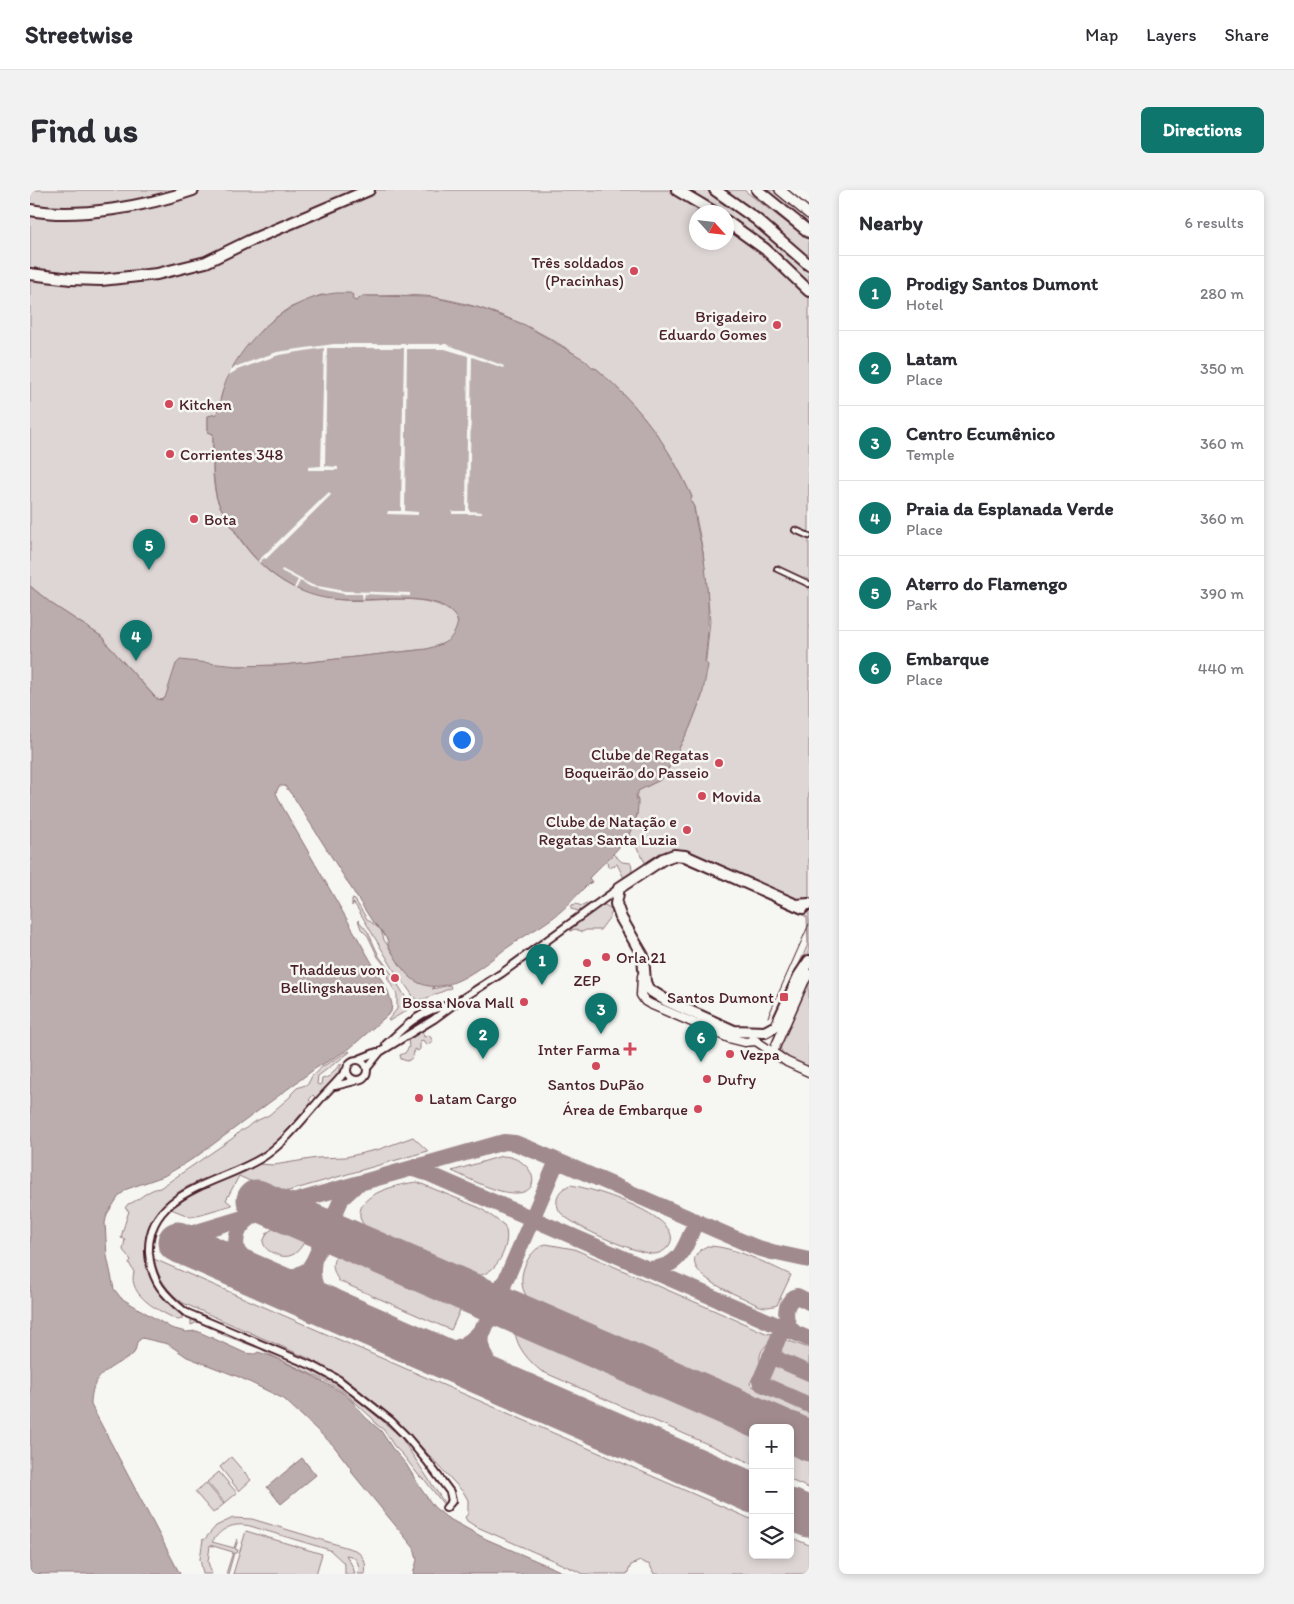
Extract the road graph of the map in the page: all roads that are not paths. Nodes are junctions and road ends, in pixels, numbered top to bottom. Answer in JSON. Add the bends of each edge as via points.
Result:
{"nodes":[{"id":1,"x":193,"y":190,"type":"edge"},
{"id":2,"x":368,"y":190,"type":"edge"},
{"id":3,"x":677,"y":190,"type":"edge"},
{"id":4,"x":716,"y":190,"type":"edge"},
{"id":5,"x":757,"y":190,"type":"edge"},
{"id":6,"x":780,"y":190,"type":"edge"},
{"id":7,"x":702,"y":205,"type":"edge"},
{"id":8,"x":30,"y":210,"type":"edge"},
{"id":9,"x":809,"y":214,"type":"edge"},
{"id":10,"x":734,"y":227,"type":"edge"},
{"id":11,"x":809,"y":232,"type":"edge"},
{"id":12,"x":809,"y":264,"type":"edge"},
{"id":13,"x":30,"y":274,"type":"edge"},
{"id":14,"x":809,"y":290,"type":"edge"},
{"id":15,"x":795,"y":530,"type":"dead end"},
{"id":16,"x":809,"y":536,"type":"edge"},
{"id":17,"x":777,"y":569,"type":"dead end"},
{"id":18,"x":809,"y":584,"type":"edge"},
{"id":19,"x":619,"y":888,"type":"junction"},
{"id":20,"x":603,"y":900,"type":"junction"},
{"id":21,"x":616,"y":904,"type":"junction"},
{"id":22,"x":809,"y":904,"type":"edge"},
{"id":23,"x":796,"y":905,"type":"junction"},
{"id":24,"x":809,"y":908,"type":"edge"},
{"id":25,"x":809,"y":961,"type":"edge"},
{"id":26,"x":645,"y":964,"type":"junction"},
{"id":27,"x":809,"y":974,"type":"edge"},
{"id":28,"x":457,"y":1002,"type":"junction"},
{"id":29,"x":734,"y":1031,"type":"junction"},
{"id":30,"x":756,"y":1041,"type":"junction"},
{"id":31,"x":777,"y":1041,"type":"junction"},
{"id":32,"x":773,"y":1052,"type":"junction"},
{"id":33,"x":781,"y":1058,"type":"junction"},
{"id":34,"x":357,"y":1060,"type":"junction"},
{"id":35,"x":368,"y":1068,"type":"junction"},
{"id":36,"x":347,"y":1069,"type":"junction"},
{"id":37,"x":809,"y":1072,"type":"edge"},
{"id":38,"x":356,"y":1081,"type":"junction"},
{"id":39,"x":335,"y":1086,"type":"junction"},
{"id":40,"x":446,"y":1508,"type":"dead end"}],
"edges":[{"from":1,"to":8,"type":"main road","via":[[171,198],[104,211]]},
{"from":2,"to":13,"type":"main road","via":[[200,264],[157,274],[101,280]]},
{"from":3,"to":7,"type":"main road"},
{"from":4,"to":12,"type":"main road"},
{"from":5,"to":11,"type":"main road"},
{"from":6,"to":9,"type":"main road"},
{"from":10,"to":14,"type":"main road","via":[[765,249]]},
{"from":15,"to":16,"type":"street"},
{"from":17,"to":18,"type":"street"},
{"from":19,"to":20,"type":"street"},
{"from":19,"to":21,"type":"main road"},
{"from":19,"to":23,"type":"main road","via":[[663,858],[680,855]]},
{"from":20,"to":21,"type":"street"},
{"from":20,"to":28,"type":"street"},
{"from":21,"to":26,"type":"main road"},
{"from":22,"to":23,"type":"main road"},
{"from":23,"to":24,"type":"main road"},
{"from":25,"to":29,"type":"main road","via":[[776,1026],[766,1032]]},
{"from":26,"to":29,"type":"main road","via":[[646,986],[651,992]]},
{"from":26,"to":30,"type":"street","via":[[640,990],[645,1001],[729,1038]]},
{"from":27,"to":31,"type":"street"},
{"from":28,"to":34,"type":"street","via":[[420,1016],[374,1053]]},
{"from":28,"to":35,"type":"street","via":[[380,1052]]},
{"from":29,"to":30,"type":"street"},
{"from":30,"to":32,"type":"street"},
{"from":31,"to":32,"type":"street"},
{"from":31,"to":33,"type":"street"},
{"from":32,"to":33,"type":"street"},
{"from":33,"to":37,"type":"street"},
{"from":34,"to":35,"type":"street"},
{"from":34,"to":36,"type":"street","via":[[350,1062]]},
{"from":35,"to":38,"type":"street","via":[[366,1076]]},
{"from":36,"to":38,"type":"street","via":[[348,1075]]},
{"from":36,"to":39,"type":"street"},
{"from":38,"to":39,"type":"street"},
{"from":39,"to":40,"type":"street","via":[[265,1156],[192,1189],[170,1204],[157,1219],[150,1236],[151,1269],[162,1291],[186,1312],[328,1374],[364,1399],[399,1429],[427,1460],[450,1492],[452,1501]]}]}
